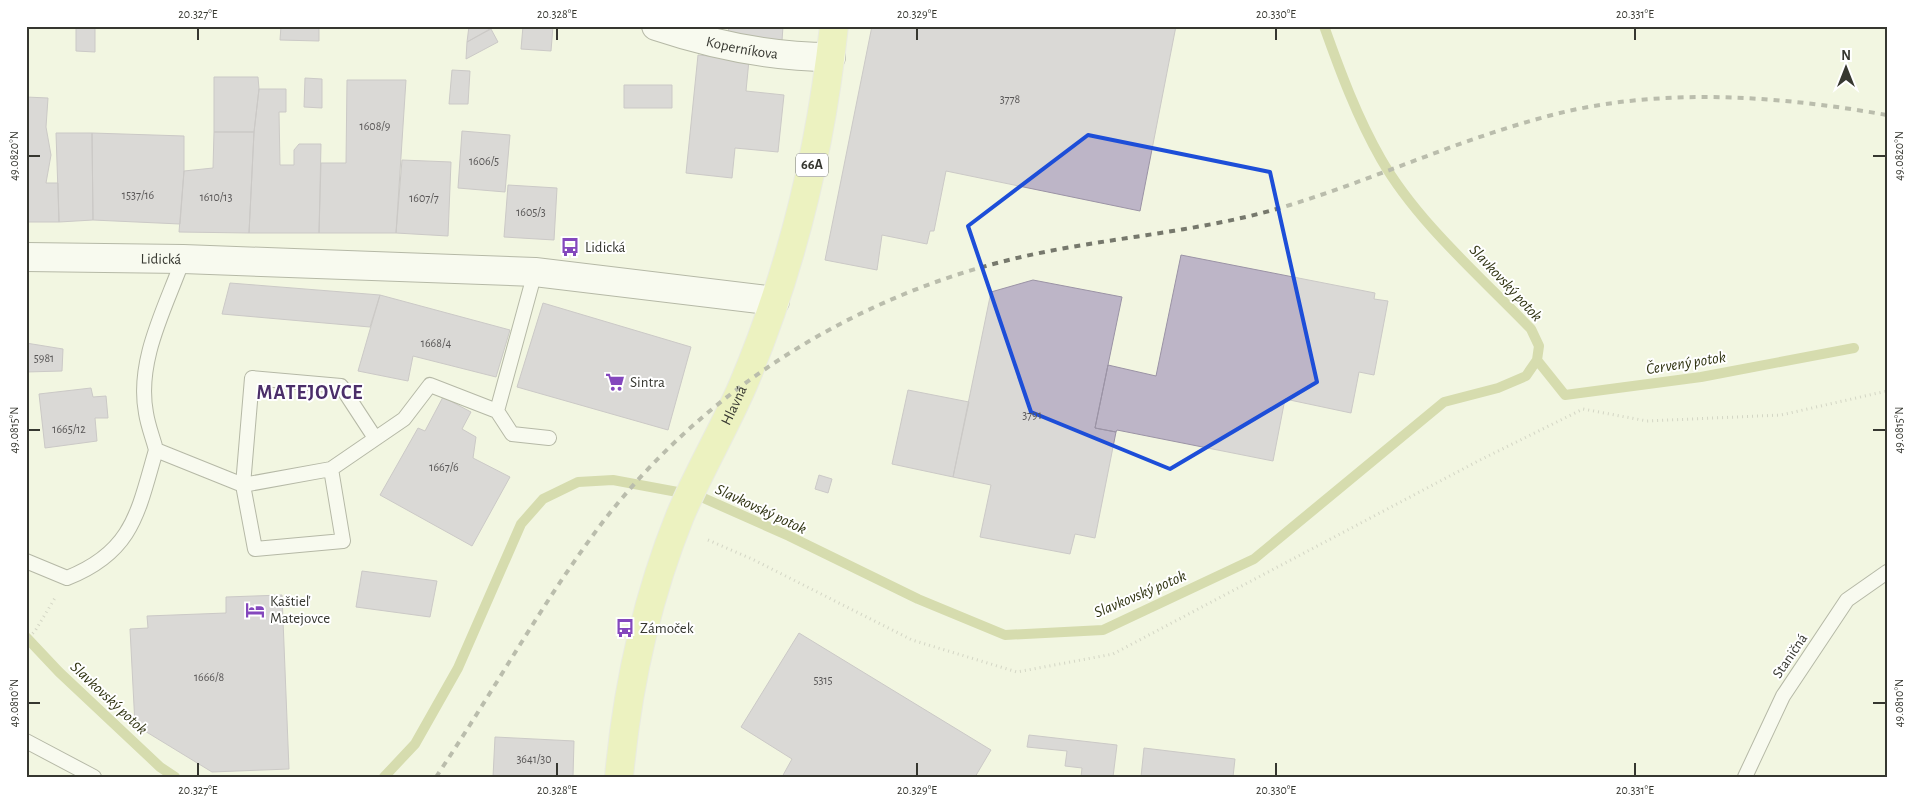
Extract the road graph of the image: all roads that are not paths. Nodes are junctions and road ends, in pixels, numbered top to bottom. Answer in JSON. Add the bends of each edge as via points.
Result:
{"nodes":[{"id":1,"x":656,"y":26,"type":"edge"},
{"id":2,"x":834,"y":26,"type":"edge"},
{"id":3,"x":831,"y":57,"type":"junction"},
{"id":4,"x":26,"y":257,"type":"edge"},
{"id":5,"x":183,"y":259,"type":"junction"},
{"id":6,"x":535,"y":272,"type":"junction"},
{"id":7,"x":775,"y":301,"type":"junction"},
{"id":8,"x":497,"y":411,"type":"junction"},
{"id":9,"x":376,"y":438,"type":"junction"},
{"id":10,"x":549,"y":438,"type":"dead end"},
{"id":11,"x":156,"y":450,"type":"junction"},
{"id":12,"x":331,"y":469,"type":"junction"},
{"id":13,"x":243,"y":485,"type":"junction"},
{"id":14,"x":26,"y":561,"type":"edge"},
{"id":15,"x":1887,"y":572,"type":"edge"},
{"id":16,"x":26,"y":741,"type":"edge"},
{"id":17,"x":94,"y":777,"type":"edge"},
{"id":18,"x":619,"y":777,"type":"edge"},
{"id":19,"x":1745,"y":777,"type":"edge"}],
"edges":[{"from":1,"to":3,"type":"street","name":"Koperníkova","via":[[734,48]]},
{"from":2,"to":3,"type":"main road","name":"Hlavná","number":"66A"},
{"from":3,"to":7,"type":"main road","name":"Hlavná","number":"66A","via":[[811,168]]},
{"from":4,"to":5,"type":"street","name":"Lidická"},
{"from":5,"to":6,"type":"street","name":"Lidická"},
{"from":5,"to":11,"type":"lane","via":[[148,356],[144,384],[146,413]]},
{"from":6,"to":7,"type":"street","name":"Lidická"},
{"from":6,"to":8,"type":"lane"},
{"from":7,"to":18,"type":"main road","name":"Hlavná","number":"66A","via":[[743,385],[681,515],[639,648]]},
{"from":8,"to":9,"type":"lane","via":[[430,385],[404,419]]},
{"from":8,"to":10,"type":"lane","via":[[512,434]]},
{"from":9,"to":12,"type":"lane"},
{"from":9,"to":13,"type":"lane","via":[[341,386],[252,378]]},
{"from":11,"to":13,"type":"lane"},
{"from":11,"to":14,"type":"lane","via":[[139,509],[123,541],[91,569],[67,578]]},
{"from":12,"to":13,"type":"lane"},
{"from":12,"to":13,"type":"lane","via":[[343,541],[255,549]]},
{"from":15,"to":19,"type":"lane","name":"Staničná","via":[[1847,600],[1783,696]]},
{"from":16,"to":17,"type":"lane"}]}
